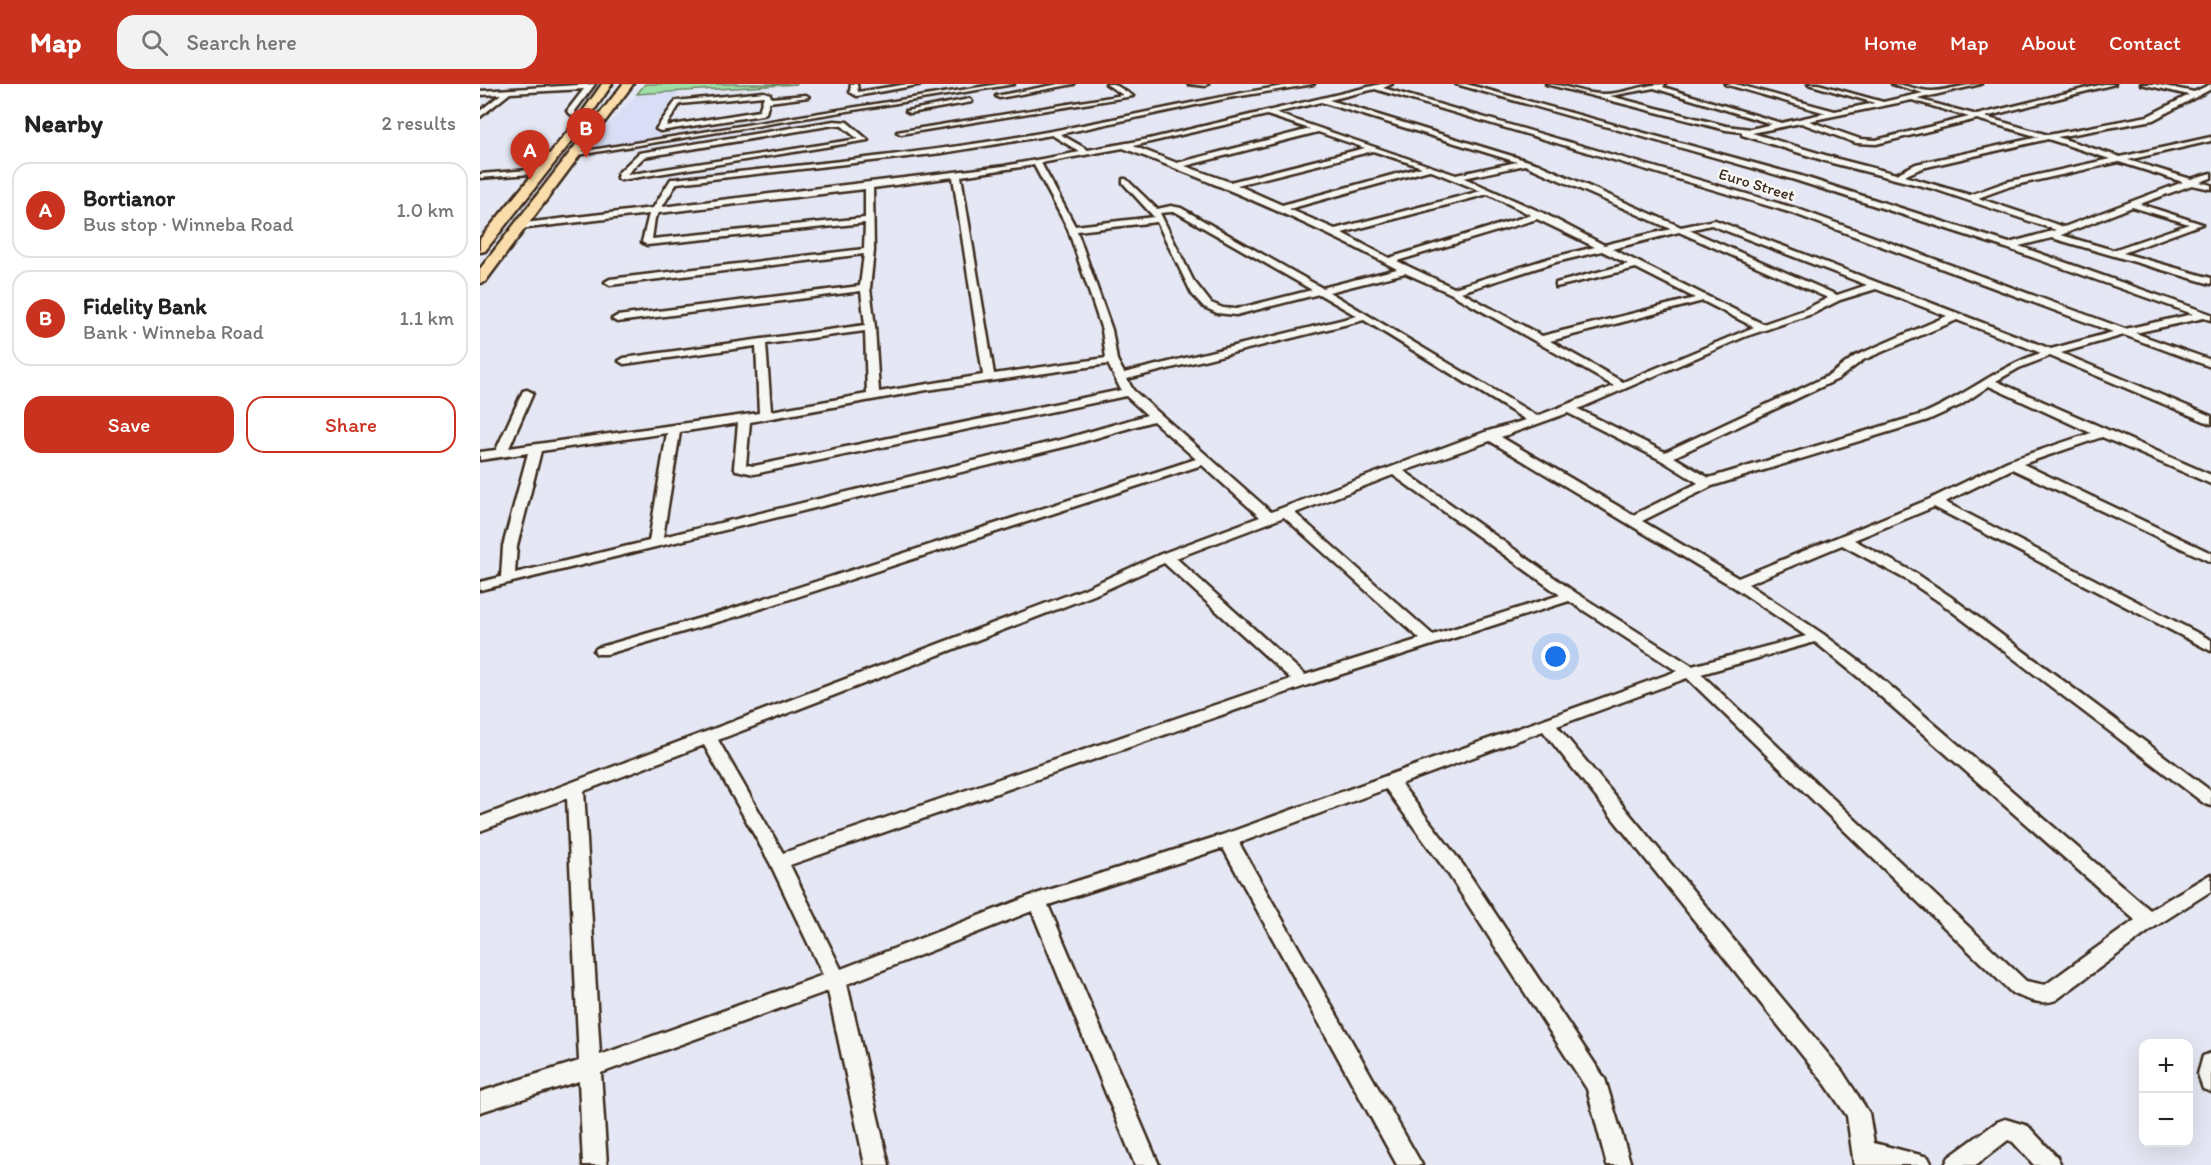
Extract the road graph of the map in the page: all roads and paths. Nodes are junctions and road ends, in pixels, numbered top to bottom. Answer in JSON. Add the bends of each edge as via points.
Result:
{"nodes":[{"id":1,"x":516,"y":84,"type":"edge"},
{"id":2,"x":607,"y":84,"type":"edge"},
{"id":3,"x":627,"y":84,"type":"edge"},
{"id":4,"x":635,"y":84,"type":"edge"},
{"id":5,"x":854,"y":84,"type":"edge"},
{"id":6,"x":920,"y":84,"type":"edge"},
{"id":7,"x":1012,"y":84,"type":"edge"},
{"id":8,"x":1071,"y":84,"type":"edge"},
{"id":9,"x":1109,"y":84,"type":"edge"},
{"id":10,"x":1191,"y":84,"type":"edge"},
{"id":11,"x":1205,"y":84,"type":"edge"},
{"id":12,"x":1389,"y":84,"type":"edge"},
{"id":13,"x":1459,"y":84,"type":"edge"},
{"id":14,"x":1549,"y":84,"type":"edge"},
{"id":15,"x":1665,"y":84,"type":"edge"},
{"id":16,"x":1728,"y":84,"type":"edge"},
{"id":17,"x":1811,"y":84,"type":"edge"},
{"id":18,"x":1895,"y":84,"type":"edge"},
{"id":19,"x":1978,"y":84,"type":"edge"},
{"id":20,"x":2112,"y":84,"type":"edge"},
{"id":21,"x":2144,"y":84,"type":"edge"},
{"id":22,"x":594,"y":85,"type":"edge"},
{"id":23,"x":1312,"y":85,"type":"edge"},
{"id":24,"x":1653,"y":86,"type":"junction"},
{"id":25,"x":2211,"y":86,"type":"edge"},
{"id":26,"x":1374,"y":87,"type":"junction"},
{"id":27,"x":897,"y":88,"type":"junction"},
{"id":28,"x":509,"y":91,"type":"junction"},
{"id":29,"x":1025,"y":91,"type":"junction"},
{"id":30,"x":480,"y":93,"type":"edge"},
{"id":31,"x":1934,"y":94,"type":"junction"},
{"id":32,"x":2194,"y":94,"type":"junction"},
{"id":33,"x":1325,"y":96,"type":"junction"},
{"id":34,"x":1599,"y":96,"type":"junction"},
{"id":35,"x":993,"y":97,"type":"dead end"},
{"id":36,"x":913,"y":99,"type":"junction"},
{"id":37,"x":982,"y":99,"type":"dead end"},
{"id":38,"x":1909,"y":99,"type":"junction"},
{"id":39,"x":767,"y":100,"type":"junction"},
{"id":40,"x":1884,"y":104,"type":"junction"},
{"id":41,"x":1268,"y":113,"type":"junction"},
{"id":42,"x":1836,"y":114,"type":"junction"},
{"id":43,"x":480,"y":115,"type":"edge"},
{"id":44,"x":810,"y":115,"type":"junction"},
{"id":45,"x":604,"y":117,"type":"junction"},
{"id":46,"x":1977,"y":117,"type":"junction"},
{"id":47,"x":1802,"y":121,"type":"junction"},
{"id":48,"x":1781,"y":125,"type":"junction"},
{"id":49,"x":934,"y":128,"type":"junction"},
{"id":50,"x":1317,"y":130,"type":"junction"},
{"id":51,"x":1736,"y":130,"type":"junction"},
{"id":52,"x":713,"y":131,"type":"junction"},
{"id":53,"x":902,"y":132,"type":"dead end"},
{"id":54,"x":1053,"y":133,"type":"junction"},
{"id":55,"x":2048,"y":137,"type":"junction"},
{"id":56,"x":568,"y":139,"type":"junction"},
{"id":57,"x":2211,"y":139,"type":"edge"},
{"id":58,"x":726,"y":140,"type":"junction"},
{"id":59,"x":1125,"y":146,"type":"junction"},
{"id":60,"x":1374,"y":148,"type":"junction"},
{"id":61,"x":577,"y":153,"type":"junction"},
{"id":62,"x":1088,"y":153,"type":"junction"},
{"id":63,"x":2117,"y":158,"type":"junction"},
{"id":64,"x":1036,"y":162,"type":"junction"},
{"id":65,"x":1525,"y":163,"type":"junction"},
{"id":66,"x":1178,"y":165,"type":"junction"},
{"id":67,"x":1430,"y":167,"type":"junction"},
{"id":68,"x":541,"y":171,"type":"junction"},
{"id":69,"x":957,"y":175,"type":"junction"},
{"id":70,"x":2211,"y":175,"type":"edge"},
{"id":71,"x":480,"y":176,"type":"edge"},
{"id":72,"x":1898,"y":176,"type":"junction"},
{"id":73,"x":1456,"y":177,"type":"junction"},
{"id":74,"x":1126,"y":181,"type":"dead end"},
{"id":75,"x":2191,"y":182,"type":"junction"},
{"id":76,"x":1229,"y":185,"type":"junction"},
{"id":77,"x":869,"y":186,"type":"junction"},
{"id":78,"x":2211,"y":188,"type":"edge"},
{"id":79,"x":1488,"y":190,"type":"junction"},
{"id":80,"x":1970,"y":198,"type":"junction"},
{"id":81,"x":2129,"y":204,"type":"junction"},
{"id":82,"x":1282,"y":208,"type":"junction"},
{"id":83,"x":655,"y":211,"type":"junction"},
{"id":84,"x":1540,"y":215,"type":"junction"},
{"id":85,"x":1157,"y":216,"type":"junction"},
{"id":86,"x":870,"y":220,"type":"junction"},
{"id":87,"x":519,"y":226,"type":"junction"},
{"id":88,"x":1678,"y":228,"type":"junction"},
{"id":89,"x":1071,"y":229,"type":"junction"},
{"id":90,"x":2063,"y":230,"type":"junction"},
{"id":91,"x":1334,"y":232,"type":"junction"},
{"id":92,"x":2052,"y":235,"type":"junction"},
{"id":93,"x":2009,"y":246,"type":"junction"},
{"id":94,"x":1604,"y":247,"type":"junction"},
{"id":95,"x":480,"y":248,"type":"edge"},
{"id":96,"x":869,"y":251,"type":"junction"},
{"id":97,"x":2115,"y":252,"type":"junction"},
{"id":98,"x":1388,"y":261,"type":"junction"},
{"id":99,"x":1639,"y":264,"type":"junction"},
{"id":100,"x":1406,"y":270,"type":"junction"},
{"id":101,"x":480,"y":279,"type":"edge"},
{"id":102,"x":2210,"y":280,"type":"edge"},
{"id":103,"x":610,"y":282,"type":"dead end"},
{"id":104,"x":1559,"y":285,"type":"dead end"},
{"id":105,"x":1875,"y":286,"type":"junction"},
{"id":106,"x":865,"y":288,"type":"junction"},
{"id":107,"x":1452,"y":291,"type":"junction"},
{"id":108,"x":1322,"y":292,"type":"junction"},
{"id":109,"x":1705,"y":298,"type":"junction"},
{"id":110,"x":1836,"y":298,"type":"junction"},
{"id":111,"x":1957,"y":316,"type":"junction"},
{"id":112,"x":2207,"y":316,"type":"edge"},
{"id":113,"x":1366,"y":317,"type":"junction"},
{"id":114,"x":617,"y":319,"type":"dead end"},
{"id":115,"x":870,"y":327,"type":"junction"},
{"id":116,"x":1762,"y":327,"type":"junction"},
{"id":117,"x":2124,"y":332,"type":"junction"},
{"id":118,"x":1540,"y":340,"type":"junction"},
{"id":119,"x":761,"y":343,"type":"junction"},
{"id":120,"x":2049,"y":352,"type":"junction"},
{"id":121,"x":1112,"y":360,"type":"junction"},
{"id":122,"x":624,"y":362,"type":"dead end"},
{"id":123,"x":2211,"y":364,"type":"edge"},
{"id":124,"x":989,"y":377,"type":"junction"},
{"id":125,"x":1120,"y":377,"type":"junction"},
{"id":126,"x":1989,"y":382,"type":"junction"},
{"id":127,"x":1621,"y":385,"type":"junction"},
{"id":128,"x":1128,"y":392,"type":"junction"},
{"id":129,"x":527,"y":393,"type":"dead end"},
{"id":130,"x":873,"y":396,"type":"junction"},
{"id":131,"x":1569,"y":409,"type":"junction"},
{"id":132,"x":765,"y":414,"type":"junction"},
{"id":133,"x":1154,"y":417,"type":"junction"},
{"id":134,"x":744,"y":418,"type":"junction"},
{"id":135,"x":2211,"y":420,"type":"edge"},
{"id":136,"x":1536,"y":421,"type":"junction"},
{"id":137,"x":674,"y":429,"type":"junction"},
{"id":138,"x":2102,"y":433,"type":"junction"},
{"id":139,"x":1489,"y":435,"type":"junction"},
{"id":140,"x":536,"y":447,"type":"junction"},
{"id":141,"x":501,"y":452,"type":"junction"},
{"id":142,"x":480,"y":456,"type":"edge"},
{"id":143,"x":1665,"y":457,"type":"junction"},
{"id":144,"x":1202,"y":461,"type":"junction"},
{"id":145,"x":2013,"y":464,"type":"junction"},
{"id":146,"x":1394,"y":470,"type":"junction"},
{"id":147,"x":2211,"y":480,"type":"edge"},
{"id":148,"x":1707,"y":483,"type":"junction"},
{"id":149,"x":1935,"y":502,"type":"junction"},
{"id":150,"x":1286,"y":512,"type":"junction"},
{"id":151,"x":1269,"y":518,"type":"junction"},
{"id":152,"x":1632,"y":520,"type":"junction"},
{"id":153,"x":1842,"y":539,"type":"junction"},
{"id":154,"x":654,"y":544,"type":"junction"},
{"id":155,"x":1166,"y":558,"type":"junction"},
{"id":156,"x":2211,"y":558,"type":"edge"},
{"id":157,"x":508,"y":579,"type":"junction"},
{"id":158,"x":1737,"y":583,"type":"junction"},
{"id":159,"x":480,"y":586,"type":"edge"},
{"id":160,"x":1571,"y":596,"type":"junction"},
{"id":161,"x":1818,"y":637,"type":"junction"},
{"id":162,"x":1429,"y":639,"type":"junction"},
{"id":163,"x":2211,"y":646,"type":"edge"},
{"id":164,"x":602,"y":651,"type":"dead end"},
{"id":165,"x":1690,"y":672,"type":"junction"},
{"id":166,"x":1302,"y":681,"type":"junction"},
{"id":167,"x":1547,"y":725,"type":"junction"},
{"id":168,"x":708,"y":736,"type":"junction"},
{"id":169,"x":1389,"y":780,"type":"junction"},
{"id":170,"x":575,"y":787,"type":"junction"},
{"id":171,"x":2211,"y":800,"type":"edge"},
{"id":172,"x":480,"y":824,"type":"edge"},
{"id":173,"x":1228,"y":840,"type":"junction"},
{"id":174,"x":779,"y":862,"type":"junction"},
{"id":175,"x":2211,"y":881,"type":"edge"},
{"id":176,"x":1037,"y":902,"type":"junction"},
{"id":177,"x":2149,"y":921,"type":"junction"},
{"id":178,"x":836,"y":980,"type":"junction"},
{"id":179,"x":2211,"y":1064,"type":"edge"},
{"id":180,"x":590,"y":1069,"type":"junction"},
{"id":181,"x":2211,"y":1082,"type":"edge"},
{"id":182,"x":480,"y":1102,"type":"edge"},
{"id":183,"x":1865,"y":1159,"type":"edge"},
{"id":184,"x":595,"y":1165,"type":"edge"},
{"id":185,"x":878,"y":1165,"type":"edge"},
{"id":186,"x":1147,"y":1165,"type":"edge"},
{"id":187,"x":1410,"y":1165,"type":"edge"},
{"id":188,"x":1619,"y":1165,"type":"edge"},
{"id":189,"x":1920,"y":1165,"type":"edge"},
{"id":190,"x":1957,"y":1165,"type":"edge"},
{"id":191,"x":2049,"y":1165,"type":"edge"}],
"edges":[{"from":1,"to":28,"type":"street"},
{"from":2,"to":56,"type":"highway"},
{"from":3,"to":45,"type":"highway"},
{"from":4,"to":45,"type":"highway","via":[[627,98]]},
{"from":5,"to":27,"type":"street","via":[[853,92],[857,94]]},
{"from":6,"to":27,"type":"street"},
{"from":7,"to":29,"type":"street"},
{"from":7,"to":36,"type":"street"},
{"from":8,"to":29,"type":"street"},
{"from":9,"to":49,"type":"street","via":[[1130,96]]},
{"from":10,"to":11,"type":"street"},
{"from":12,"to":26,"type":"street"},
{"from":13,"to":93,"type":"street","via":[[1798,178]]},
{"from":14,"to":34,"type":"street"},
{"from":15,"to":24,"type":"street"},
{"from":16,"to":42,"type":"street"},
{"from":17,"to":40,"type":"street"},
{"from":18,"to":31,"type":"street"},
{"from":19,"to":31,"type":"street"},
{"from":20,"to":46,"type":"street"},
{"from":21,"to":32,"type":"street"},
{"from":22,"to":28,"type":"street"},
{"from":22,"to":56,"type":"highway","via":[[560,136]]},
{"from":23,"to":54,"type":"street","via":[[1228,96]]},
{"from":24,"to":34,"type":"street"},
{"from":24,"to":48,"type":"street"},
{"from":25,"to":32,"type":"street"},
{"from":26,"to":33,"type":"street"},
{"from":26,"to":117,"type":"street","name":"Euro Street","via":[[1773,204]]},
{"from":27,"to":36,"type":"street"},
{"from":28,"to":30,"type":"street"},
{"from":28,"to":43,"type":"street"},
{"from":29,"to":35,"type":"street"},
{"from":31,"to":38,"type":"street"},
{"from":32,"to":55,"type":"street","via":[[2150,118]]},
{"from":33,"to":41,"type":"street"},
{"from":33,"to":65,"type":"street"},
{"from":34,"to":51,"type":"street"},
{"from":36,"to":44,"type":"street"},
{"from":37,"to":49,"type":"street","via":[[910,111]]},
{"from":38,"to":40,"type":"street"},
{"from":38,"to":46,"type":"street"},
{"from":39,"to":39,"type":"street","via":[[768,95],[764,94],[678,102],[660,129],[762,113]]},
{"from":39,"to":44,"type":"street","via":[[806,94]]},
{"from":40,"to":42,"type":"street"},
{"from":41,"to":50,"type":"street"},
{"from":41,"to":59,"type":"street"},
{"from":42,"to":47,"type":"street"},
{"from":44,"to":52,"type":"street"},
{"from":45,"to":61,"type":"highway"},
{"from":46,"to":47,"type":"street","via":[[1876,142],[1849,138]]},
{"from":46,"to":55,"type":"street"},
{"from":47,"to":48,"type":"street"},
{"from":48,"to":51,"type":"street"},
{"from":49,"to":53,"type":"street"},
{"from":50,"to":60,"type":"street"},
{"from":50,"to":66,"type":"street"},
{"from":51,"to":72,"type":"street"},
{"from":52,"to":58,"type":"street"},
{"from":52,"to":61,"type":"street"},
{"from":54,"to":62,"type":"street"},
{"from":54,"to":83,"type":"street","via":[[942,151],[674,181]]},
{"from":55,"to":63,"type":"street"},
{"from":55,"to":72,"type":"street","via":[[1919,166]]},
{"from":56,"to":68,"type":"highway"},
{"from":57,"to":63,"type":"street"},
{"from":58,"to":58,"type":"street","via":[[839,123],[864,140],[621,178],[642,155]]},
{"from":59,"to":62,"type":"street"},
{"from":59,"to":66,"type":"street"},
{"from":60,"to":67,"type":"street"},
{"from":60,"to":76,"type":"street"},
{"from":61,"to":87,"type":"highway"},
{"from":62,"to":64,"type":"street"},
{"from":63,"to":75,"type":"street"},
{"from":63,"to":80,"type":"street","via":[[2009,184]]},
{"from":64,"to":69,"type":"street"},
{"from":64,"to":89,"type":"street"},
{"from":65,"to":73,"type":"street"},
{"from":65,"to":88,"type":"street"},
{"from":66,"to":76,"type":"street"},
{"from":67,"to":73,"type":"street"},
{"from":67,"to":82,"type":"street"},
{"from":68,"to":71,"type":"street"},
{"from":68,"to":95,"type":"highway"},
{"from":69,"to":77,"type":"street"},
{"from":69,"to":124,"type":"street"},
{"from":70,"to":75,"type":"street"},
{"from":72,"to":80,"type":"street"},
{"from":73,"to":79,"type":"street"},
{"from":74,"to":85,"type":"street"},
{"from":75,"to":78,"type":"street"},
{"from":75,"to":81,"type":"street"},
{"from":76,"to":82,"type":"street"},
{"from":77,"to":83,"type":"street"},
{"from":77,"to":86,"type":"street"},
{"from":79,"to":84,"type":"street"},
{"from":79,"to":91,"type":"street"},
{"from":80,"to":90,"type":"street"},
{"from":81,"to":90,"type":"street"},
{"from":81,"to":97,"type":"street","via":[[2198,224]]},
{"from":82,"to":91,"type":"street"},
{"from":83,"to":86,"type":"street","via":[[648,226],[649,243]]},
{"from":83,"to":87,"type":"street"},
{"from":84,"to":94,"type":"street"},
{"from":84,"to":98,"type":"street"},
{"from":85,"to":89,"type":"street"},
{"from":85,"to":108,"type":"street","via":[[1176,209]]},
{"from":85,"to":108,"type":"street","via":[[1200,299],[1216,312],[1236,312]]},
{"from":86,"to":96,"type":"street"},
{"from":87,"to":101,"type":"highway"},
{"from":88,"to":94,"type":"street"},
{"from":88,"to":105,"type":"street","via":[[1719,223]]},
{"from":88,"to":110,"type":"street"},
{"from":89,"to":121,"type":"street","via":[[1107,330]]},
{"from":90,"to":92,"type":"street"},
{"from":91,"to":98,"type":"street"},
{"from":92,"to":93,"type":"street"},
{"from":92,"to":97,"type":"street"},
{"from":93,"to":112,"type":"street"},
{"from":94,"to":99,"type":"street"},
{"from":94,"to":107,"type":"street"},
{"from":96,"to":103,"type":"street"},
{"from":96,"to":106,"type":"street"},
{"from":97,"to":102,"type":"street"},
{"from":98,"to":100,"type":"street"},
{"from":99,"to":104,"type":"street"},
{"from":99,"to":109,"type":"street"},
{"from":100,"to":107,"type":"street"},
{"from":100,"to":108,"type":"street"},
{"from":105,"to":110,"type":"street"},
{"from":105,"to":111,"type":"street"},
{"from":106,"to":114,"type":"street"},
{"from":106,"to":115,"type":"street"},
{"from":107,"to":118,"type":"street"},
{"from":108,"to":113,"type":"street"},
{"from":109,"to":116,"type":"street"},
{"from":109,"to":118,"type":"street"},
{"from":110,"to":116,"type":"street"},
{"from":111,"to":120,"type":"street"},
{"from":111,"to":143,"type":"street","via":[[1859,358],[1834,377]]},
{"from":112,"to":117,"type":"street"},
{"from":113,"to":125,"type":"street"},
{"from":113,"to":136,"type":"street"},
{"from":115,"to":119,"type":"street"},
{"from":115,"to":130,"type":"street"},
{"from":116,"to":127,"type":"street"},
{"from":117,"to":120,"type":"street"},
{"from":117,"to":123,"type":"street","name":"Euro Street"},
{"from":118,"to":127,"type":"street"},
{"from":119,"to":122,"type":"street"},
{"from":119,"to":132,"type":"street"},
{"from":120,"to":126,"type":"street"},
{"from":120,"to":135,"type":"street"},
{"from":121,"to":124,"type":"street"},
{"from":121,"to":125,"type":"street"},
{"from":124,"to":130,"type":"street"},
{"from":125,"to":128,"type":"street"},
{"from":126,"to":138,"type":"street"},
{"from":126,"to":148,"type":"street","via":[[1956,404],[1885,431]]},
{"from":127,"to":131,"type":"street"},
{"from":128,"to":133,"type":"street"},
{"from":128,"to":134,"type":"street","via":[[754,470],[740,466]]},
{"from":129,"to":141,"type":"street"},
{"from":130,"to":132,"type":"street"},
{"from":131,"to":136,"type":"street"},
{"from":131,"to":143,"type":"street"},
{"from":132,"to":134,"type":"street"},
{"from":133,"to":144,"type":"street"},
{"from":133,"to":154,"type":"street","via":[[1068,442]]},
{"from":134,"to":137,"type":"street"},
{"from":136,"to":139,"type":"street"},
{"from":137,"to":140,"type":"street"},
{"from":137,"to":154,"type":"street"},
{"from":138,"to":145,"type":"street"},
{"from":138,"to":147,"type":"street"},
{"from":139,"to":146,"type":"street"},
{"from":139,"to":152,"type":"street"},
{"from":140,"to":141,"type":"street"},
{"from":140,"to":157,"type":"street","via":[[510,546]]},
{"from":141,"to":142,"type":"street"},
{"from":143,"to":148,"type":"street"},
{"from":144,"to":151,"type":"street"},
{"from":144,"to":164,"type":"street","via":[[733,614]]},
{"from":145,"to":149,"type":"street"},
{"from":145,"to":156,"type":"street"},
{"from":146,"to":150,"type":"street"},
{"from":146,"to":160,"type":"street"},
{"from":148,"to":152,"type":"street"},
{"from":149,"to":153,"type":"street"},
{"from":149,"to":163,"type":"street"},
{"from":150,"to":151,"type":"street"},
{"from":150,"to":162,"type":"street"},
{"from":151,"to":155,"type":"street"},
{"from":152,"to":158,"type":"street"},
{"from":153,"to":158,"type":"street"},
{"from":153,"to":171,"type":"street","via":[[1946,600]]},
{"from":154,"to":157,"type":"street"},
{"from":155,"to":166,"type":"street"},
{"from":155,"to":168,"type":"street","via":[[1089,592]]},
{"from":157,"to":159,"type":"street"},
{"from":158,"to":161,"type":"street"},
{"from":160,"to":162,"type":"street"},
{"from":160,"to":165,"type":"street"},
{"from":161,"to":165,"type":"street"},
{"from":161,"to":177,"type":"street"},
{"from":162,"to":166,"type":"street"},
{"from":165,"to":167,"type":"street"},
{"from":165,"to":177,"type":"street","via":[[2019,987],[2049,994]]},
{"from":166,"to":174,"type":"street"},
{"from":167,"to":169,"type":"street"},
{"from":167,"to":183,"type":"street","via":[[1834,1078],[1858,1113]]},
{"from":168,"to":170,"type":"street"},
{"from":168,"to":174,"type":"street"},
{"from":169,"to":173,"type":"street"},
{"from":169,"to":188,"type":"street","via":[[1456,870],[1597,1086]]},
{"from":170,"to":172,"type":"street"},
{"from":170,"to":180,"type":"street"},
{"from":173,"to":176,"type":"street"},
{"from":173,"to":187,"type":"street"},
{"from":174,"to":178,"type":"street"},
{"from":175,"to":177,"type":"street"},
{"from":176,"to":178,"type":"street"},
{"from":176,"to":186,"type":"street"},
{"from":178,"to":180,"type":"street"},
{"from":178,"to":185,"type":"street"},
{"from":179,"to":181,"type":"street"},
{"from":180,"to":182,"type":"street"},
{"from":180,"to":184,"type":"street"},
{"from":183,"to":189,"type":"street"},
{"from":190,"to":191,"type":"street","via":[[2005,1129],[2020,1133]]}]}
